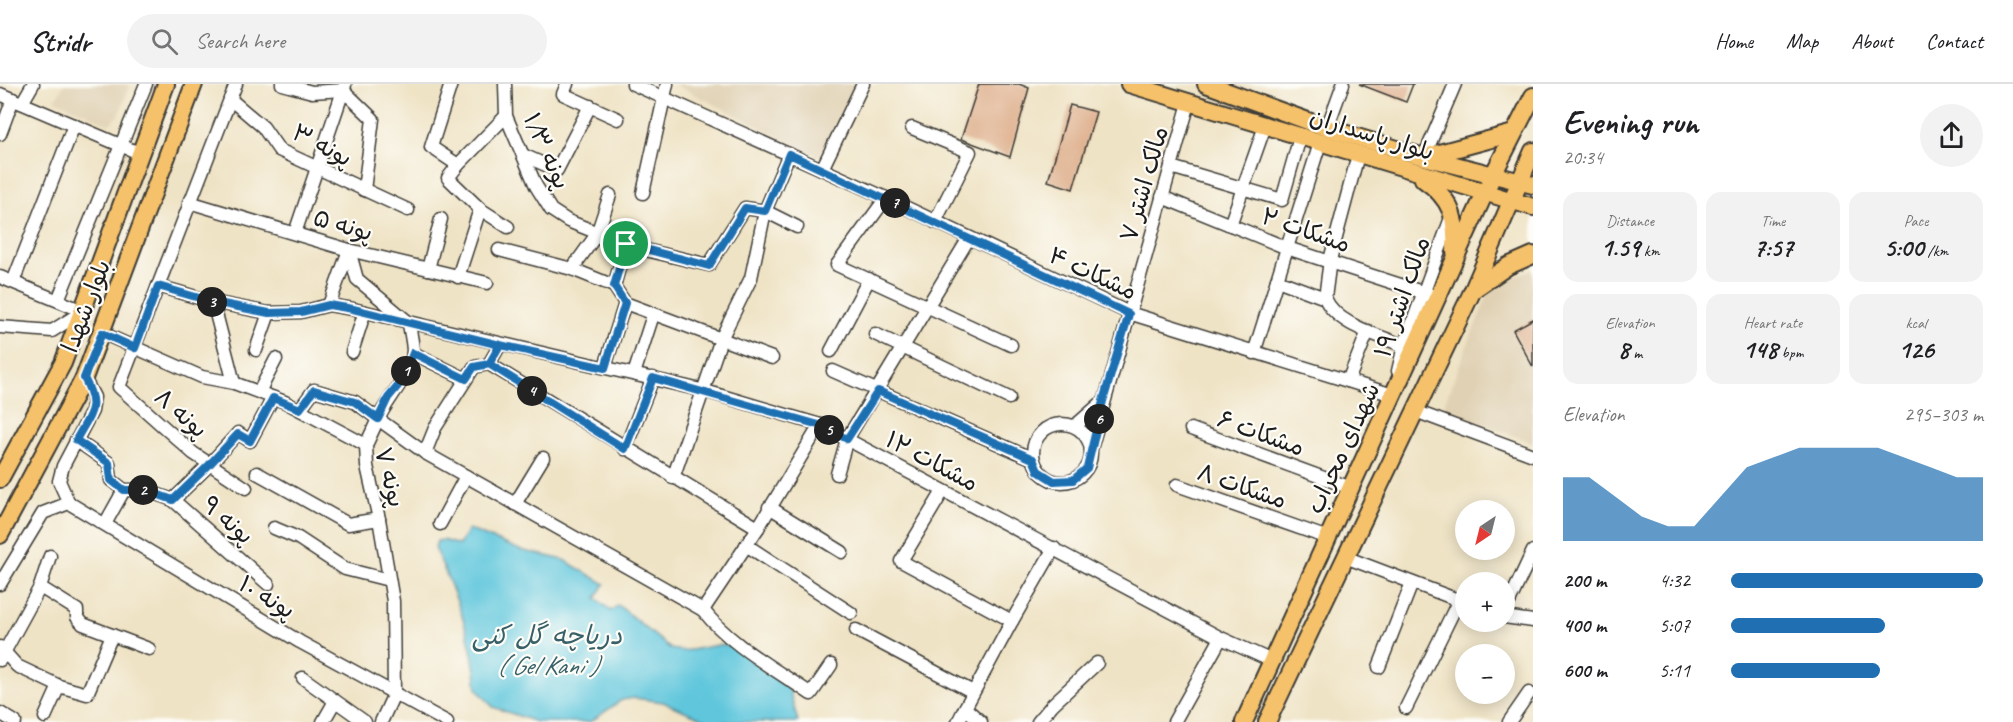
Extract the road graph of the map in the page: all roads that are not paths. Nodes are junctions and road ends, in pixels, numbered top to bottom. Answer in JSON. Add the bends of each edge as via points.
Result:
{"nodes":[{"id":1,"x":33,"y":84,"type":"edge"},
{"id":2,"x":146,"y":84,"type":"edge"},
{"id":3,"x":166,"y":84,"type":"edge"},
{"id":4,"x":194,"y":84,"type":"edge"},
{"id":5,"x":236,"y":84,"type":"edge"},
{"id":6,"x":282,"y":84,"type":"edge"},
{"id":7,"x":451,"y":84,"type":"edge"},
{"id":8,"x":505,"y":84,"type":"edge"},
{"id":9,"x":567,"y":84,"type":"edge"},
{"id":10,"x":633,"y":84,"type":"edge"},
{"id":11,"x":863,"y":84,"type":"edge"},
{"id":12,"x":1129,"y":84,"type":"edge"},
{"id":13,"x":1206,"y":84,"type":"edge"},
{"id":14,"x":1343,"y":84,"type":"edge"},
{"id":15,"x":1455,"y":84,"type":"edge"},
{"id":16,"x":344,"y":87,"type":"edge"},
{"id":17,"x":666,"y":90,"type":"edge"},
{"id":18,"x":0,"y":94,"type":"edge"},
{"id":19,"x":1533,"y":96,"type":"edge"},
{"id":20,"x":230,"y":99,"type":"junction"},
{"id":21,"x":18,"y":101,"type":"junction"},
{"id":22,"x":1189,"y":103,"type":"junction"},
{"id":23,"x":590,"y":106,"type":"junction"},
{"id":24,"x":506,"y":116,"type":"junction"},
{"id":25,"x":618,"y":119,"type":"dead end"},
{"id":26,"x":74,"y":125,"type":"junction"},
{"id":27,"x":1265,"y":126,"type":"junction"},
{"id":28,"x":912,"y":128,"type":"dead end"},
{"id":29,"x":0,"y":134,"type":"edge"},
{"id":30,"x":1514,"y":134,"type":"junction"},
{"id":31,"x":1324,"y":135,"type":"junction"},
{"id":32,"x":1300,"y":137,"type":"junction"},
{"id":33,"x":121,"y":146,"type":"junction"},
{"id":34,"x":1533,"y":151,"type":"edge"},
{"id":35,"x":139,"y":153,"type":"junction"},
{"id":36,"x":789,"y":154,"type":"junction"},
{"id":37,"x":523,"y":155,"type":"junction"},
{"id":38,"x":1358,"y":155,"type":"junction"},
{"id":39,"x":1424,"y":157,"type":"junction"},
{"id":40,"x":458,"y":165,"type":"junction"},
{"id":41,"x":1171,"y":166,"type":"junction"},
{"id":42,"x":822,"y":169,"type":"junction"},
{"id":43,"x":318,"y":170,"type":"junction"},
{"id":44,"x":1412,"y":172,"type":"junction"},
{"id":45,"x":1494,"y":173,"type":"junction"},
{"id":46,"x":1526,"y":183,"type":"edge"},
{"id":47,"x":1242,"y":187,"type":"junction"},
{"id":48,"x":364,"y":190,"type":"junction"},
{"id":49,"x":643,"y":193,"type":"dead end"},
{"id":50,"x":1485,"y":194,"type":"junction"},
{"id":51,"x":610,"y":195,"type":"dead end"},
{"id":52,"x":1162,"y":197,"type":"junction"},
{"id":53,"x":886,"y":198,"type":"junction"},
{"id":54,"x":1509,"y":201,"type":"junction"},
{"id":55,"x":189,"y":202,"type":"junction"},
{"id":56,"x":1533,"y":207,"type":"edge"},
{"id":57,"x":480,"y":209,"type":"junction"},
{"id":58,"x":408,"y":210,"type":"dead end"},
{"id":59,"x":765,"y":211,"type":"junction"},
{"id":60,"x":1453,"y":214,"type":"junction"},
{"id":61,"x":441,"y":219,"type":"dead end"},
{"id":62,"x":935,"y":222,"type":"junction"},
{"id":63,"x":1230,"y":225,"type":"junction"},
{"id":64,"x":508,"y":227,"type":"dead end"},
{"id":65,"x":797,"y":227,"type":"dead end"},
{"id":66,"x":295,"y":233,"type":"junction"},
{"id":67,"x":597,"y":234,"type":"junction"},
{"id":68,"x":969,"y":238,"type":"junction"},
{"id":69,"x":626,"y":244,"type":"junction"},
{"id":70,"x":1287,"y":248,"type":"junction"},
{"id":71,"x":349,"y":250,"type":"junction"},
{"id":72,"x":499,"y":250,"type":"dead end"},
{"id":73,"x":1533,"y":255,"type":"edge"},
{"id":74,"x":1330,"y":260,"type":"junction"},
{"id":75,"x":1455,"y":261,"type":"junction"},
{"id":76,"x":428,"y":269,"type":"junction"},
{"id":77,"x":573,"y":269,"type":"junction"},
{"id":78,"x":0,"y":277,"type":"edge"},
{"id":79,"x":458,"y":277,"type":"junction"},
{"id":80,"x":869,"y":279,"type":"junction"},
{"id":81,"x":1277,"y":280,"type":"junction"},
{"id":82,"x":13,"y":282,"type":"junction"},
{"id":83,"x":487,"y":283,"type":"dead end"},
{"id":84,"x":158,"y":286,"type":"junction"},
{"id":85,"x":614,"y":286,"type":"junction"},
{"id":86,"x":1473,"y":290,"type":"junction"},
{"id":87,"x":1431,"y":294,"type":"junction"},
{"id":88,"x":1325,"y":298,"type":"junction"},
{"id":89,"x":58,"y":300,"type":"junction"},
{"id":90,"x":213,"y":302,"type":"junction"},
{"id":91,"x":625,"y":303,"type":"junction"},
{"id":92,"x":329,"y":305,"type":"junction"},
{"id":93,"x":928,"y":306,"type":"junction"},
{"id":94,"x":83,"y":311,"type":"junction"},
{"id":95,"x":269,"y":313,"type":"junction"},
{"id":96,"x":364,"y":314,"type":"junction"},
{"id":97,"x":1129,"y":314,"type":"junction"},
{"id":98,"x":653,"y":315,"type":"junction"},
{"id":99,"x":410,"y":323,"type":"junction"},
{"id":100,"x":0,"y":327,"type":"edge"},
{"id":101,"x":1368,"y":332,"type":"junction"},
{"id":102,"x":102,"y":333,"type":"junction"},
{"id":103,"x":875,"y":334,"type":"dead end"},
{"id":104,"x":721,"y":339,"type":"junction"},
{"id":105,"x":500,"y":345,"type":"junction"},
{"id":106,"x":1011,"y":345,"type":"dead end"},
{"id":107,"x":135,"y":348,"type":"junction"},
{"id":108,"x":904,"y":348,"type":"junction"},
{"id":109,"x":1409,"y":348,"type":"junction"},
{"id":110,"x":256,"y":350,"type":"dead end"},
{"id":111,"x":831,"y":351,"type":"dead end"},
{"id":112,"x":352,"y":352,"type":"dead end"},
{"id":113,"x":413,"y":353,"type":"junction"},
{"id":114,"x":1254,"y":353,"type":"junction"},
{"id":115,"x":772,"y":358,"type":"dead end"},
{"id":116,"x":276,"y":359,"type":"dead end"},
{"id":117,"x":489,"y":364,"type":"junction"},
{"id":118,"x":605,"y":368,"type":"junction"},
{"id":119,"x":834,"y":371,"type":"dead end"},
{"id":120,"x":634,"y":374,"type":"junction"},
{"id":121,"x":84,"y":378,"type":"junction"},
{"id":122,"x":653,"y":378,"type":"junction"},
{"id":123,"x":466,"y":379,"type":"junction"},
{"id":124,"x":1348,"y":381,"type":"junction"},
{"id":125,"x":234,"y":383,"type":"junction"},
{"id":126,"x":705,"y":391,"type":"junction"},
{"id":127,"x":878,"y":391,"type":"junction"},
{"id":128,"x":259,"y":392,"type":"junction"},
{"id":129,"x":1393,"y":395,"type":"junction"},
{"id":130,"x":273,"y":398,"type":"junction"},
{"id":131,"x":1009,"y":398,"type":"dead end"},
{"id":132,"x":1103,"y":401,"type":"junction"},
{"id":133,"x":300,"y":409,"type":"junction"},
{"id":134,"x":1415,"y":411,"type":"junction"},
{"id":135,"x":378,"y":419,"type":"junction"},
{"id":136,"x":819,"y":425,"type":"junction"},
{"id":137,"x":1075,"y":426,"type":"junction"},
{"id":138,"x":1191,"y":429,"type":"dead end"},
{"id":139,"x":847,"y":439,"type":"junction"},
{"id":140,"x":76,"y":440,"type":"junction"},
{"id":141,"x":366,"y":445,"type":"junction"},
{"id":142,"x":625,"y":449,"type":"junction"},
{"id":143,"x":1091,"y":449,"type":"junction"},
{"id":144,"x":425,"y":453,"type":"junction"},
{"id":145,"x":1533,"y":455,"type":"edge"},
{"id":146,"x":543,"y":458,"type":"dead end"},
{"id":147,"x":1033,"y":459,"type":"junction"},
{"id":148,"x":209,"y":465,"type":"junction"},
{"id":149,"x":257,"y":473,"type":"dead end"},
{"id":150,"x":837,"y":474,"type":"dead end"},
{"id":151,"x":466,"y":477,"type":"junction"},
{"id":152,"x":674,"y":478,"type":"junction"},
{"id":153,"x":0,"y":481,"type":"edge"},
{"id":154,"x":1177,"y":485,"type":"dead end"},
{"id":155,"x":246,"y":488,"type":"dead end"},
{"id":156,"x":1351,"y":488,"type":"junction"},
{"id":157,"x":124,"y":490,"type":"junction"},
{"id":158,"x":943,"y":491,"type":"junction"},
{"id":159,"x":25,"y":492,"type":"junction"},
{"id":160,"x":173,"y":500,"type":"junction"},
{"id":161,"x":69,"y":503,"type":"junction"},
{"id":162,"x":515,"y":504,"type":"junction"},
{"id":163,"x":769,"y":507,"type":"junction"},
{"id":164,"x":380,"y":519,"type":"junction"},
{"id":165,"x":105,"y":524,"type":"junction"},
{"id":166,"x":440,"y":524,"type":"dead end"},
{"id":167,"x":274,"y":528,"type":"dead end"},
{"id":168,"x":758,"y":528,"type":"junction"},
{"id":169,"x":0,"y":535,"type":"edge"},
{"id":170,"x":1328,"y":538,"type":"junction"},
{"id":171,"x":746,"y":545,"type":"junction"},
{"id":172,"x":1054,"y":548,"type":"junction"},
{"id":173,"x":1533,"y":550,"type":"edge"},
{"id":174,"x":842,"y":552,"type":"dead end"},
{"id":175,"x":50,"y":556,"type":"dead end"},
{"id":176,"x":1345,"y":557,"type":"junction"},
{"id":177,"x":389,"y":580,"type":"junction"},
{"id":178,"x":1412,"y":583,"type":"junction"},
{"id":179,"x":0,"y":584,"type":"edge"},
{"id":180,"x":268,"y":584,"type":"dead end"},
{"id":181,"x":40,"y":587,"type":"junction"},
{"id":182,"x":1515,"y":590,"type":"edge"},
{"id":183,"x":1455,"y":598,"type":"edge"},
{"id":184,"x":703,"y":610,"type":"junction"},
{"id":185,"x":851,"y":613,"type":"dead end"},
{"id":186,"x":1455,"y":614,"type":"edge"},
{"id":187,"x":1515,"y":617,"type":"edge"},
{"id":188,"x":1012,"y":621,"type":"junction"},
{"id":189,"x":1533,"y":621,"type":"edge"},
{"id":190,"x":856,"y":630,"type":"dead end"},
{"id":191,"x":112,"y":635,"type":"junction"},
{"id":192,"x":1221,"y":638,"type":"junction"},
{"id":193,"x":149,"y":649,"type":"dead end"},
{"id":194,"x":2,"y":653,"type":"edge"},
{"id":195,"x":1272,"y":661,"type":"junction"},
{"id":196,"x":1097,"y":663,"type":"dead end"},
{"id":197,"x":831,"y":665,"type":"dead end"},
{"id":198,"x":1379,"y":667,"type":"dead end"},
{"id":199,"x":303,"y":678,"type":"dead end"},
{"id":200,"x":59,"y":686,"type":"junction"},
{"id":201,"x":1532,"y":690,"type":"edge"},
{"id":202,"x":973,"y":692,"type":"junction"},
{"id":203,"x":394,"y":694,"type":"junction"},
{"id":204,"x":335,"y":701,"type":"junction"},
{"id":205,"x":965,"y":708,"type":"junction"},
{"id":206,"x":1406,"y":708,"type":"dead end"},
{"id":207,"x":0,"y":713,"type":"edge"},
{"id":208,"x":48,"y":720,"type":"edge"},
{"id":209,"x":15,"y":722,"type":"edge"},
{"id":210,"x":323,"y":722,"type":"edge"},
{"id":211,"x":365,"y":722,"type":"edge"},
{"id":212,"x":381,"y":722,"type":"edge"},
{"id":213,"x":447,"y":722,"type":"edge"},
{"id":214,"x":958,"y":722,"type":"edge"},
{"id":215,"x":981,"y":722,"type":"edge"},
{"id":216,"x":1038,"y":722,"type":"edge"},
{"id":217,"x":1174,"y":722,"type":"edge"},
{"id":218,"x":1244,"y":722,"type":"edge"},
{"id":219,"x":1268,"y":722,"type":"edge"},
{"id":220,"x":1509,"y":722,"type":"edge"}],
"edges":[{"from":1,"to":21,"type":"street"},
{"from":2,"to":33,"type":"street"},
{"from":3,"to":35,"type":"main road","name":"بلوار شهدا"},
{"from":4,"to":102,"type":"main road","name":"بلوار شهدا"},
{"from":5,"to":20,"type":"street"},
{"from":6,"to":16,"type":"street","via":[[312,92]]},
{"from":7,"to":40,"type":"street","via":[[430,147]]},
{"from":8,"to":24,"type":"street","name":"پونه ۱/۳"},
{"from":9,"to":23,"type":"street","via":[[563,94]]},
{"from":10,"to":17,"type":"street","name":"مشکات ۴"},
{"from":11,"to":42,"type":"street"},
{"from":12,"to":22,"type":"main road","name":"بلوار پاسداران"},
{"from":13,"to":31,"type":"main road","name":"بلوار پاسداران"},
{"from":14,"to":31,"type":"street"},
{"from":15,"to":39,"type":"street"},
{"from":16,"to":43,"type":"street"},
{"from":16,"to":48,"type":"street","via":[[373,119]]},
{"from":17,"to":36,"type":"street","name":"مشکات ۴"},
{"from":17,"to":49,"type":"street"},
{"from":18,"to":21,"type":"street"},
{"from":19,"to":30,"type":"main road","name":"شهدای محراب"},
{"from":20,"to":43,"type":"street","name":"پونه ۳","via":[[263,128],[279,150]]},
{"from":20,"to":55,"type":"street"},
{"from":21,"to":26,"type":"street"},
{"from":21,"to":29,"type":"street"},
{"from":22,"to":27,"type":"main road","name":"بلوار پاسداران"},
{"from":22,"to":41,"type":"street","name":"مالک اشتر ۷"},
{"from":23,"to":25,"type":"street"},
{"from":23,"to":37,"type":"street","via":[[557,170]]},
{"from":24,"to":37,"type":"street","name":"پونه ۱/۳"},
{"from":24,"to":40,"type":"street"},
{"from":26,"to":33,"type":"street"},
{"from":26,"to":82,"type":"street"},
{"from":27,"to":32,"type":"main road","name":"بلوار پاسداران"},
{"from":27,"to":47,"type":"street"},
{"from":28,"to":62,"type":"street","via":[[970,152]]},
{"from":30,"to":39,"type":"main road"},
{"from":30,"to":45,"type":"main road","name":"شهدای محراب"},
{"from":31,"to":32,"type":"main road","name":"بلوار پاسداران"},
{"from":31,"to":38,"type":"main road","name":"بلوار پاسداران"},
{"from":31,"to":39,"type":"main road","name":"بلوار پاسداران"},
{"from":31,"to":70,"type":"street"},
{"from":32,"to":47,"type":"street","via":[[1282,200]]},
{"from":33,"to":35,"type":"street"},
{"from":33,"to":89,"type":"street"},
{"from":34,"to":46,"type":"main road","name":"شهدای محراب"},
{"from":35,"to":94,"type":"main road","name":"بلوار شهدا"},
{"from":36,"to":42,"type":"street","name":"مشکات ۴"},
{"from":36,"to":59,"type":"street"},
{"from":37,"to":67,"type":"street","name":"پونه ۱/۳","via":[[551,210]]},
{"from":38,"to":44,"type":"main road","name":"بلوار پاسداران"},
{"from":38,"to":74,"type":"street"},
{"from":39,"to":45,"type":"main road","name":"بلوار پاسداران"},
{"from":40,"to":57,"type":"street","via":[[448,178]]},
{"from":41,"to":47,"type":"street"},
{"from":41,"to":52,"type":"street","name":"مالک اشتر ۷"},
{"from":42,"to":53,"type":"street","name":"مشکات ۴"},
{"from":43,"to":48,"type":"street","name":"پونه ۳"},
{"from":43,"to":66,"type":"street"},
{"from":44,"to":50,"type":"main road","name":"بلوار پاسداران"},
{"from":44,"to":60,"type":"main road","via":[[1445,198]]},
{"from":45,"to":46,"type":"main road","name":"بلوار پاسداران"},
{"from":45,"to":50,"type":"main road","name":"شهدای محراب"},
{"from":46,"to":54,"type":"main road","name":"شهدای محراب"},
{"from":47,"to":63,"type":"street"},
{"from":48,"to":58,"type":"street","name":"پونه ۳"},
{"from":50,"to":54,"type":"main road","name":"بلوار پاسداران"},
{"from":50,"to":75,"type":"main road","name":"شهدای محراب"},
{"from":51,"to":67,"type":"street"},
{"from":52,"to":63,"type":"street","name":"مشکات ۲"},
{"from":52,"to":97,"type":"street","name":"مالک اشتر ۷"},
{"from":53,"to":62,"type":"street","name":"مشکات ۴"},
{"from":53,"to":80,"type":"street","via":[[837,265]]},
{"from":54,"to":56,"type":"main road","name":"بلوار پاسداران"},
{"from":54,"to":86,"type":"main road","name":"شهدای محراب"},
{"from":55,"to":66,"type":"street","name":"پونه ۵"},
{"from":55,"to":84,"type":"street"},
{"from":57,"to":64,"type":"street"},
{"from":57,"to":79,"type":"street"},
{"from":59,"to":65,"type":"street"},
{"from":59,"to":69,"type":"street","name":"پونه ۱/۳","via":[[745,208],[709,266]]},
{"from":59,"to":104,"type":"street","via":[[751,278]]},
{"from":60,"to":75,"type":"main road"},
{"from":60,"to":87,"type":"street","name":"مالک اشتر ۱۹"},
{"from":61,"to":76,"type":"street"},
{"from":62,"to":68,"type":"street","name":"مشکات ۴"},
{"from":63,"to":70,"type":"street","name":"مشکات ۲"},
{"from":66,"to":71,"type":"street","name":"پونه ۵"},
{"from":67,"to":69,"type":"street","name":"پونه ۱/۳"},
{"from":67,"to":77,"type":"street"},
{"from":68,"to":93,"type":"street"},
{"from":68,"to":97,"type":"street","name":"مشکات ۴"},
{"from":69,"to":85,"type":"street"},
{"from":70,"to":74,"type":"street","name":"مشکات ۲"},
{"from":70,"to":81,"type":"street"},
{"from":71,"to":76,"type":"street","name":"پونه ۵"},
{"from":71,"to":92,"type":"street"},
{"from":71,"to":99,"type":"street","via":[[357,279]]},
{"from":72,"to":77,"type":"street"},
{"from":73,"to":86,"type":"main road","via":[[1508,266]]},
{"from":74,"to":87,"type":"street","name":"مشکات ۲"},
{"from":74,"to":88,"type":"street"},
{"from":75,"to":87,"type":"main road","name":"شهدای محراب"},
{"from":76,"to":79,"type":"street","name":"پونه ۵"},
{"from":77,"to":85,"type":"street"},
{"from":78,"to":82,"type":"street"},
{"from":79,"to":83,"type":"street","name":"پونه ۵"},
{"from":80,"to":93,"type":"street"},
{"from":80,"to":111,"type":"street"},
{"from":81,"to":88,"type":"street"},
{"from":81,"to":114,"type":"street"},
{"from":82,"to":89,"type":"street"},
{"from":84,"to":90,"type":"street"},
{"from":84,"to":107,"type":"street"},
{"from":85,"to":91,"type":"street"},
{"from":86,"to":134,"type":"main road","name":"شهدای محراب"},
{"from":87,"to":109,"type":"main road","name":"شهدای محراب"},
{"from":88,"to":101,"type":"street","via":[[1330,309]]},
{"from":89,"to":94,"type":"street"},
{"from":90,"to":95,"type":"street"},
{"from":90,"to":125,"type":"street"},
{"from":91,"to":98,"type":"street"},
{"from":91,"to":118,"type":"street"},
{"from":92,"to":95,"type":"street","via":[[301,312]]},
{"from":92,"to":96,"type":"street","name":"مشکات ۱۲"},
{"from":93,"to":106,"type":"street"},
{"from":93,"to":108,"type":"street"},
{"from":94,"to":100,"type":"street","via":[[52,331]]},
{"from":94,"to":153,"type":"main road","name":"بلوار شهدا","via":[[63,363]]},
{"from":95,"to":110,"type":"street"},
{"from":96,"to":99,"type":"street","name":"مشکات ۱۲"},
{"from":96,"to":112,"type":"street"},
{"from":97,"to":114,"type":"street","name":"مشکات ۴"},
{"from":97,"to":132,"type":"street","name":"مالک اشتر ۷"},
{"from":98,"to":104,"type":"street"},
{"from":98,"to":120,"type":"street"},
{"from":99,"to":105,"type":"street","name":"مشکات ۱۲"},
{"from":99,"to":113,"type":"street"},
{"from":101,"to":109,"type":"street"},
{"from":101,"to":124,"type":"street"},
{"from":102,"to":107,"type":"street","name":"پونه ۷"},
{"from":102,"to":121,"type":"main road","name":"بلوار شهدا"},
{"from":103,"to":108,"type":"street"},
{"from":104,"to":115,"type":"street"},
{"from":104,"to":126,"type":"street"},
{"from":105,"to":117,"type":"street"},
{"from":105,"to":118,"type":"street","name":"مشکات ۱۲"},
{"from":107,"to":125,"type":"street","name":"پونه ۷","via":[[202,377]]},
{"from":107,"to":148,"type":"street","name":"پونه ۸","via":[[119,387]]},
{"from":108,"to":127,"type":"street"},
{"from":108,"to":131,"type":"street"},
{"from":109,"to":129,"type":"main road","name":"شهدای محراب"},
{"from":113,"to":123,"type":"street"},
{"from":113,"to":135,"type":"street","via":[[403,380]]},
{"from":114,"to":124,"type":"street","name":"مشکات ۴"},
{"from":116,"to":128,"type":"street"},
{"from":117,"to":123,"type":"street","via":[[474,367]]},
{"from":117,"to":142,"type":"street"},
{"from":118,"to":120,"type":"street","name":"مشکات ۱۲"},
{"from":119,"to":127,"type":"street"},
{"from":120,"to":122,"type":"street","name":"مشکات ۱۲"},
{"from":121,"to":140,"type":"street","via":[[94,397],[92,411]]},
{"from":121,"to":159,"type":"main road","name":"بلوار شهدا"},
{"from":122,"to":126,"type":"street","name":"مشکات ۱۲"},
{"from":122,"to":142,"type":"street"},
{"from":123,"to":144,"type":"street","via":[[435,428]]},
{"from":124,"to":129,"type":"street","name":"مشکات ۴"},
{"from":125,"to":128,"type":"street","name":"پونه ۷"},
{"from":126,"to":136,"type":"street","name":"مشکات ۱۲"},
{"from":126,"to":152,"type":"street"},
{"from":127,"to":139,"type":"street"},
{"from":127,"to":147,"type":"street"},
{"from":128,"to":130,"type":"street","name":"پونه ۷"},
{"from":129,"to":156,"type":"main road","name":"شهدای محراب"},
{"from":130,"to":133,"type":"street","name":"پونه ۷"},
{"from":130,"to":148,"type":"street","via":[[250,441],[238,434]]},
{"from":132,"to":137,"type":"street"},
{"from":132,"to":143,"type":"street","name":"مالک اشتر ۷"},
{"from":133,"to":135,"type":"street","via":[[314,390],[355,402]]},
{"from":133,"to":141,"type":"street","name":"پونه ۷"},
{"from":134,"to":145,"type":"street"},
{"from":134,"to":176,"type":"main road","name":"شهدای محراب"},
{"from":135,"to":141,"type":"street"},
{"from":135,"to":144,"type":"street"},
{"from":136,"to":139,"type":"street","name":"مشکات ۱۲"},
{"from":136,"to":163,"type":"street"},
{"from":137,"to":143,"type":"street","via":[[1083,432]]},
{"from":137,"to":147,"type":"street","via":[[1065,423],[1046,428],[1034,443]]},
{"from":138,"to":156,"type":"street","name":"مشکات ۶"},
{"from":139,"to":150,"type":"street"},
{"from":139,"to":158,"type":"street","name":"مشکات ۱۲"},
{"from":140,"to":157,"type":"street","via":[[109,463],[111,480]]},
{"from":140,"to":161,"type":"street","via":[[59,481]]},
{"from":141,"to":164,"type":"street","name":"پونه ۷"},
{"from":142,"to":152,"type":"street"},
{"from":143,"to":147,"type":"street","via":[[1091,459],[1081,475],[1064,482],[1045,477]]},
{"from":144,"to":151,"type":"street"},
{"from":146,"to":162,"type":"street"},
{"from":148,"to":155,"type":"street","name":"پونه ۸"},
{"from":148,"to":160,"type":"street"},
{"from":149,"to":164,"type":"street","via":[[348,524]]},
{"from":151,"to":162,"type":"street"},
{"from":151,"to":166,"type":"street"},
{"from":152,"to":168,"type":"street"},
{"from":153,"to":159,"type":"main road"},
{"from":154,"to":170,"type":"street","name":"مشکات ۸"},
{"from":156,"to":170,"type":"main road","name":"شهدای محراب"},
{"from":157,"to":160,"type":"street","name":"پونه ۹","via":[[145,490]]},
{"from":157,"to":165,"type":"street"},
{"from":158,"to":172,"type":"street","name":"مشکات ۱۲"},
{"from":158,"to":188,"type":"street","via":[[901,561]]},
{"from":159,"to":169,"type":"main road","name":"بلوار شهدا"},
{"from":160,"to":180,"type":"street","name":"پونه ۹"},
{"from":161,"to":165,"type":"street","name":"پونه ۱۰"},
{"from":161,"to":179,"type":"street","via":[[43,513]]},
{"from":162,"to":184,"type":"street"},
{"from":163,"to":168,"type":"street"},
{"from":163,"to":174,"type":"street"},
{"from":164,"to":177,"type":"street","name":"پونه ۷"},
{"from":165,"to":203,"type":"street","name":"پونه ۱۰"},
{"from":167,"to":177,"type":"street","via":[[298,538],[345,569]]},
{"from":168,"to":171,"type":"street"},
{"from":170,"to":195,"type":"main road","name":"شهدای محراب"},
{"from":171,"to":184,"type":"street"},
{"from":171,"to":185,"type":"street"},
{"from":172,"to":188,"type":"street"},
{"from":172,"to":192,"type":"street","name":"مشکات ۱۲"},
{"from":173,"to":182,"type":"street"},
{"from":175,"to":181,"type":"street"},
{"from":176,"to":178,"type":"street"},
{"from":176,"to":219,"type":"main road","name":"شهدای محراب"},
{"from":177,"to":203,"type":"street","name":"پونه ۷","via":[[393,602]]},
{"from":178,"to":183,"type":"street"},
{"from":178,"to":198,"type":"street"},
{"from":181,"to":191,"type":"street","via":[[77,610],[77,618],[83,624]]},
{"from":181,"to":194,"type":"street"},
{"from":184,"to":197,"type":"street","via":[[712,622],[811,694]]},
{"from":186,"to":206,"type":"street"},
{"from":187,"to":189,"type":"street"},
{"from":188,"to":202,"type":"street"},
{"from":190,"to":202,"type":"street"},
{"from":191,"to":193,"type":"street"},
{"from":191,"to":200,"type":"street","via":[[87,694]]},
{"from":192,"to":195,"type":"street","name":"مشکات ۱۲"},
{"from":192,"to":217,"type":"street"},
{"from":194,"to":200,"type":"street","via":[[17,666]]},
{"from":195,"to":218,"type":"main road","name":"شهدای محراب"},
{"from":196,"to":216,"type":"street"},
{"from":199,"to":204,"type":"street"},
{"from":200,"to":208,"type":"street"},
{"from":201,"to":220,"type":"street"},
{"from":202,"to":205,"type":"street"},
{"from":203,"to":212,"type":"street"},
{"from":203,"to":213,"type":"street","name":"پونه ۱۰"},
{"from":204,"to":210,"type":"street"},
{"from":204,"to":211,"type":"street"},
{"from":205,"to":214,"type":"street"},
{"from":205,"to":215,"type":"street"},
{"from":207,"to":209,"type":"street"}]}
